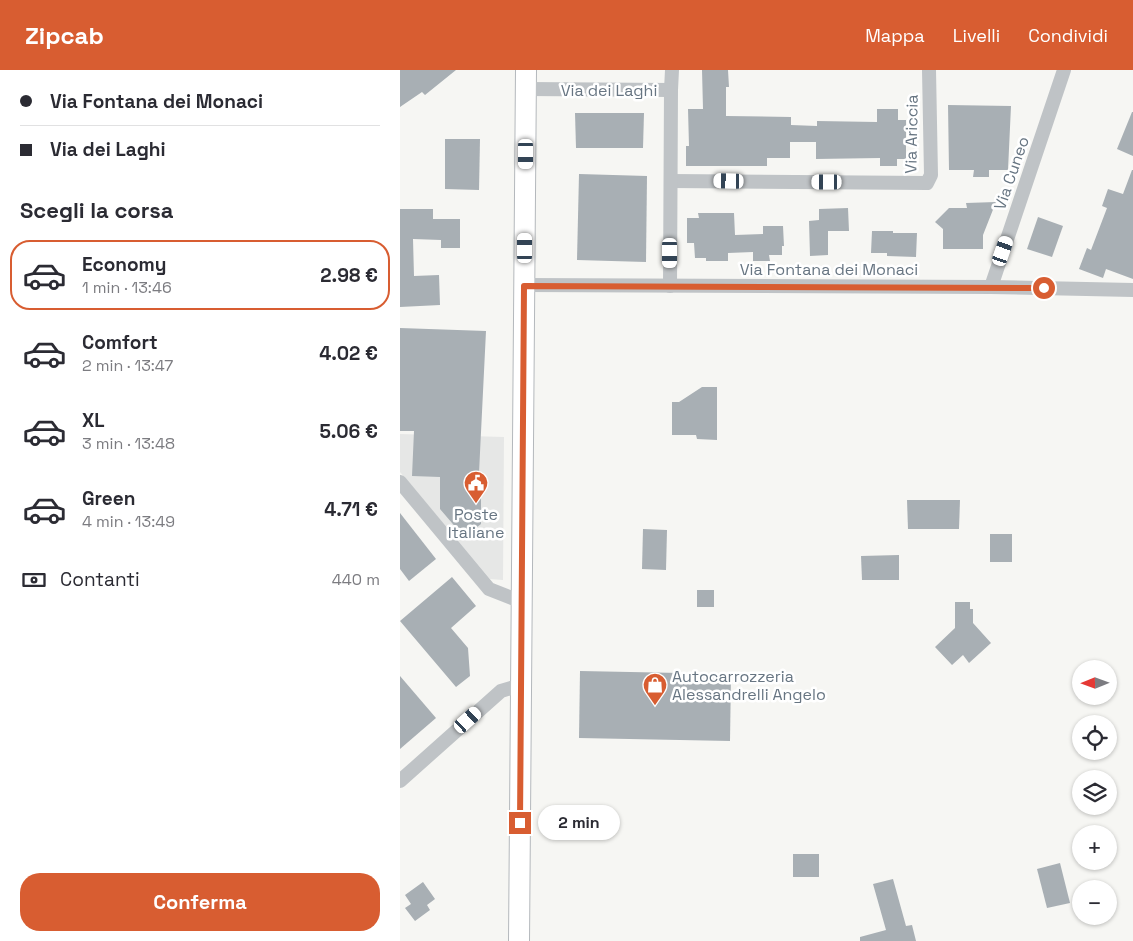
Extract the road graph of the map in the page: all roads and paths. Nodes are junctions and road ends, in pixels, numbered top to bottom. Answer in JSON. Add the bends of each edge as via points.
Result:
{"nodes":[{"id":1,"x":672,"y":70,"type":"edge"},
{"id":2,"x":929,"y":70,"type":"edge"},
{"id":3,"x":1064,"y":70,"type":"edge"},
{"id":4,"x":526,"y":80,"type":"edge"},
{"id":5,"x":671,"y":90,"type":"junction"},
{"id":6,"x":671,"y":181,"type":"junction"},
{"id":7,"x":524,"y":286,"type":"junction"},
{"id":8,"x":670,"y":286,"type":"junction"},
{"id":9,"x":991,"y":287,"type":"junction"},
{"id":10,"x":1133,"y":290,"type":"edge"},
{"id":11,"x":400,"y":482,"type":"edge"},
{"id":12,"x":522,"y":602,"type":"junction"},
{"id":13,"x":521,"y":685,"type":"junction"},
{"id":14,"x":400,"y":781,"type":"edge"},
{"id":15,"x":518,"y":941,"type":"edge"}],
"edges":[{"from":1,"to":5,"type":"street","name":"Via dei Laghi"},
{"from":2,"to":6,"type":"street","name":"Via Ariccia","via":[[931,175],[927,183]]},
{"from":3,"to":9,"type":"street","name":"Via Cuneo"},
{"from":4,"to":5,"type":"street","name":"Via dei Laghi"},
{"from":4,"to":7,"type":"main road","name":"Via dei Laghi"},
{"from":5,"to":6,"type":"street"},
{"from":6,"to":8,"type":"street"},
{"from":7,"to":8,"type":"street","name":"Via Fontana dei Monaci"},
{"from":7,"to":12,"type":"main road","name":"Via dei Laghi"},
{"from":8,"to":9,"type":"street","name":"Via Fontana dei Monaci"},
{"from":9,"to":10,"type":"street","name":"Via Fontana dei Monaci"},
{"from":11,"to":12,"type":"street","via":[[489,588]]},
{"from":12,"to":13,"type":"main road","name":"Via dei Laghi"},
{"from":13,"to":14,"type":"street","via":[[501,691]]},
{"from":13,"to":15,"type":"main road","name":"Via dei Laghi"}]}
